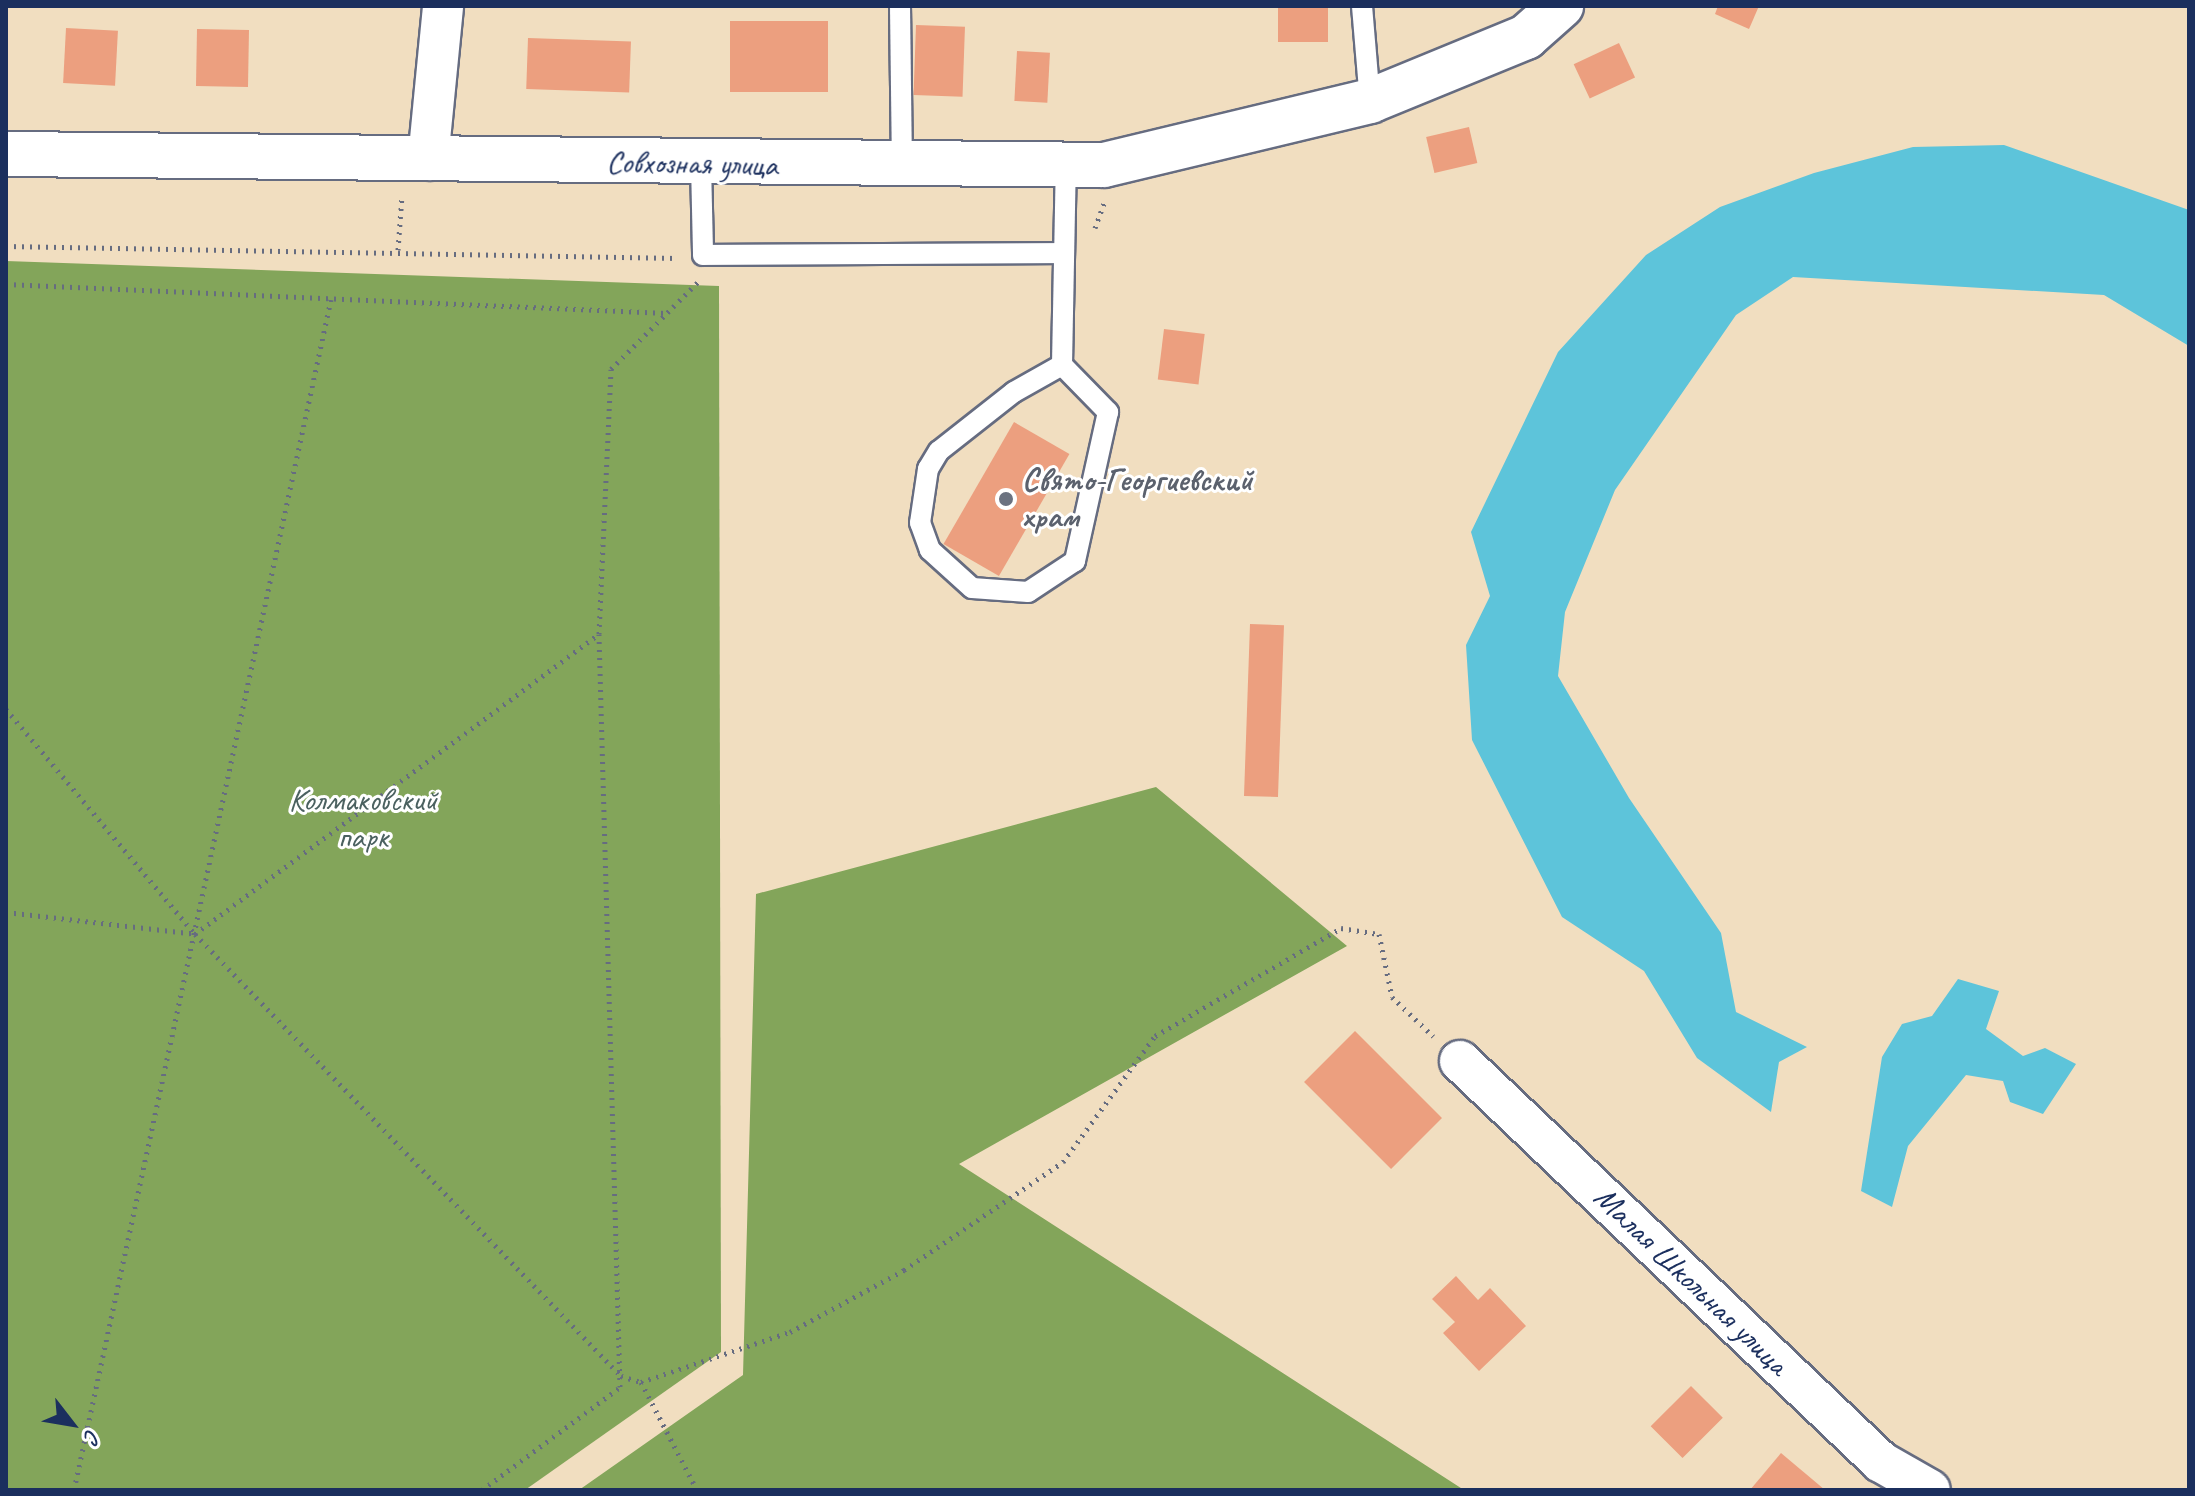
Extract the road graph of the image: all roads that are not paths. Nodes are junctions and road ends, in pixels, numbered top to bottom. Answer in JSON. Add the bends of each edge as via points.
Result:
{"nodes":[{"id":1,"x":443,"y":6,"type":"edge"},
{"id":2,"x":900,"y":6,"type":"edge"},
{"id":3,"x":1362,"y":6,"type":"edge"},
{"id":4,"x":1561,"y":6,"type":"edge"},
{"id":5,"x":1370,"y":101,"type":"junction"},
{"id":6,"x":6,"y":154,"type":"edge"},
{"id":7,"x":428,"y":160,"type":"junction"},
{"id":8,"x":701,"y":164,"type":"junction"},
{"id":9,"x":1066,"y":165,"type":"junction"},
{"id":10,"x":902,"y":167,"type":"junction"},
{"id":11,"x":1063,"y":253,"type":"junction"},
{"id":12,"x":1062,"y":365,"type":"junction"},
{"id":13,"x":1460,"y":1061,"type":"road end"},
{"id":14,"x":1930,"y":1490,"type":"edge"}],
"edges":[{"from":1,"to":7,"type":"street"},
{"from":2,"to":10,"type":"lane"},
{"from":3,"to":5,"type":"lane"},
{"from":4,"to":5,"type":"street","name":"Совхозная улица","via":[[1526,37]]},
{"from":5,"to":9,"type":"street","name":"Совхозная улица","via":[[1104,165]]},
{"from":6,"to":7,"type":"street","name":"Совхозная улица"},
{"from":7,"to":8,"type":"street","name":"Совхозная улица"},
{"from":8,"to":10,"type":"street","name":"Совхозная улица"},
{"from":8,"to":11,"type":"lane","via":[[703,255]]},
{"from":9,"to":10,"type":"street","name":"Совхозная улица"},
{"from":9,"to":11,"type":"lane"},
{"from":11,"to":12,"type":"lane"},
{"from":12,"to":12,"type":"lane","via":[[1108,412],[1075,561],[1028,592],[972,588],[930,550],[920,523],[928,469],[939,451],[1014,392]]},
{"from":13,"to":14,"type":"street","name":"Малая Школьная улица","via":[[1881,1462]]}]}
